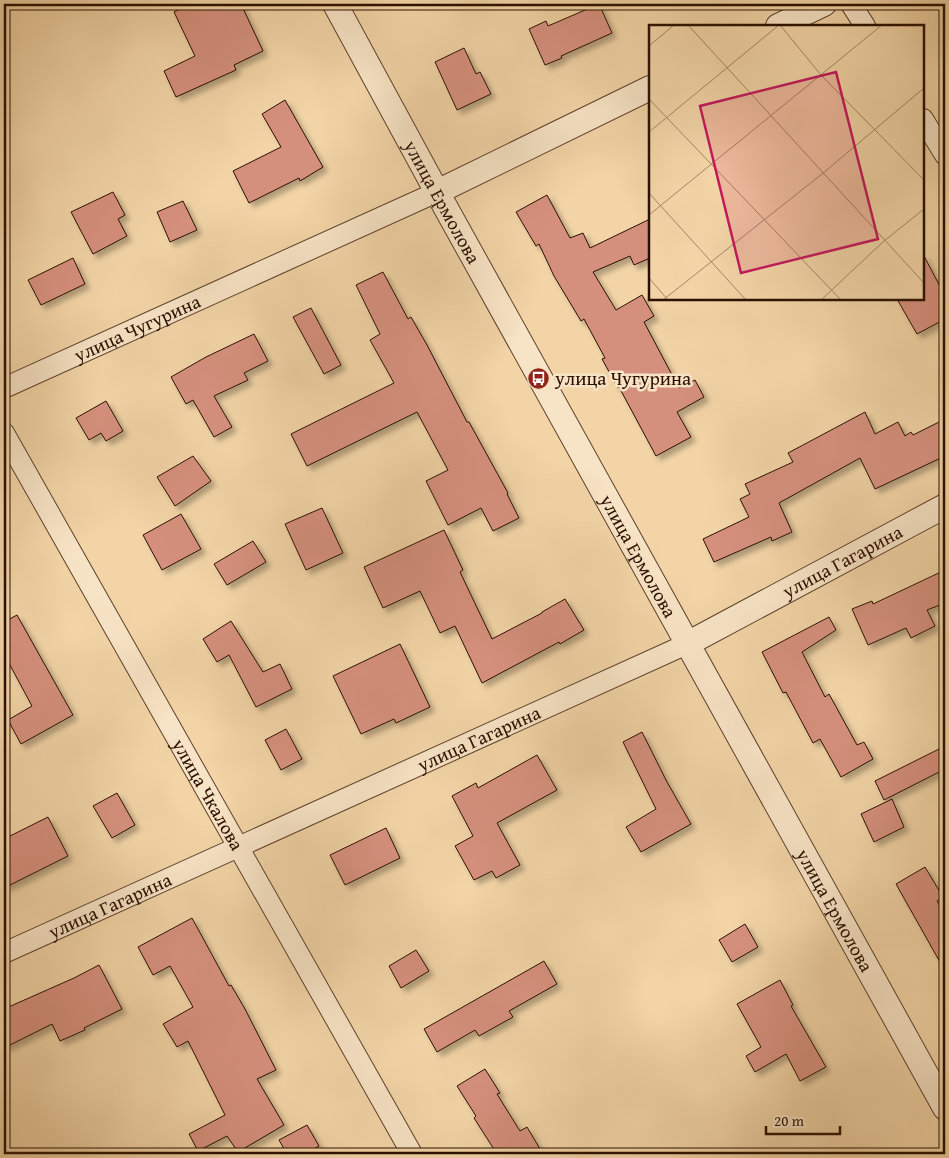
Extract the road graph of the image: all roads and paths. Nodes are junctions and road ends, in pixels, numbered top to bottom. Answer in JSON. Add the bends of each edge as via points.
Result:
{"nodes":[{"id":1,"x":335,"y":4,"type":"edge"},
{"id":2,"x":824,"y":4,"type":"edge"},
{"id":3,"x":851,"y":4,"type":"edge"},
{"id":4,"x":780,"y":25,"type":"edge"},
{"id":5,"x":864,"y":25,"type":"edge"},
{"id":6,"x":649,"y":88,"type":"edge"},
{"id":7,"x":924,"y":121,"type":"edge"},
{"id":8,"x":945,"y":155,"type":"edge"},
{"id":9,"x":437,"y":192,"type":"junction"},
{"id":10,"x":4,"y":388,"type":"edge"},
{"id":11,"x":4,"y":434,"type":"edge"},
{"id":12,"x":945,"y":506,"type":"edge"},
{"id":13,"x":687,"y":644,"type":"junction"},
{"id":14,"x":239,"y":847,"type":"junction"},
{"id":15,"x":4,"y":953,"type":"edge"},
{"id":16,"x":945,"y":1108,"type":"edge"},
{"id":17,"x":412,"y":1154,"type":"edge"}],
"edges":[{"from":1,"to":9,"type":"street","name":"улица Ермолова"},
{"from":2,"to":4,"type":"street"},
{"from":3,"to":5,"type":"street"},
{"from":6,"to":9,"type":"street","name":"улица Чугурина"},
{"from":7,"to":8,"type":"street"},
{"from":9,"to":10,"type":"street","name":"улица Чугурина"},
{"from":9,"to":13,"type":"street","name":"улица Ермолова"},
{"from":11,"to":14,"type":"street","name":"улица Чкалова"},
{"from":12,"to":13,"type":"street","name":"улица Гагарина"},
{"from":13,"to":14,"type":"street","name":"улица Гагарина"},
{"from":13,"to":16,"type":"street","name":"улица Ермолова"},
{"from":14,"to":15,"type":"street","name":"улица Гагарина"},
{"from":14,"to":17,"type":"street","name":"улица Чкалова"}]}
